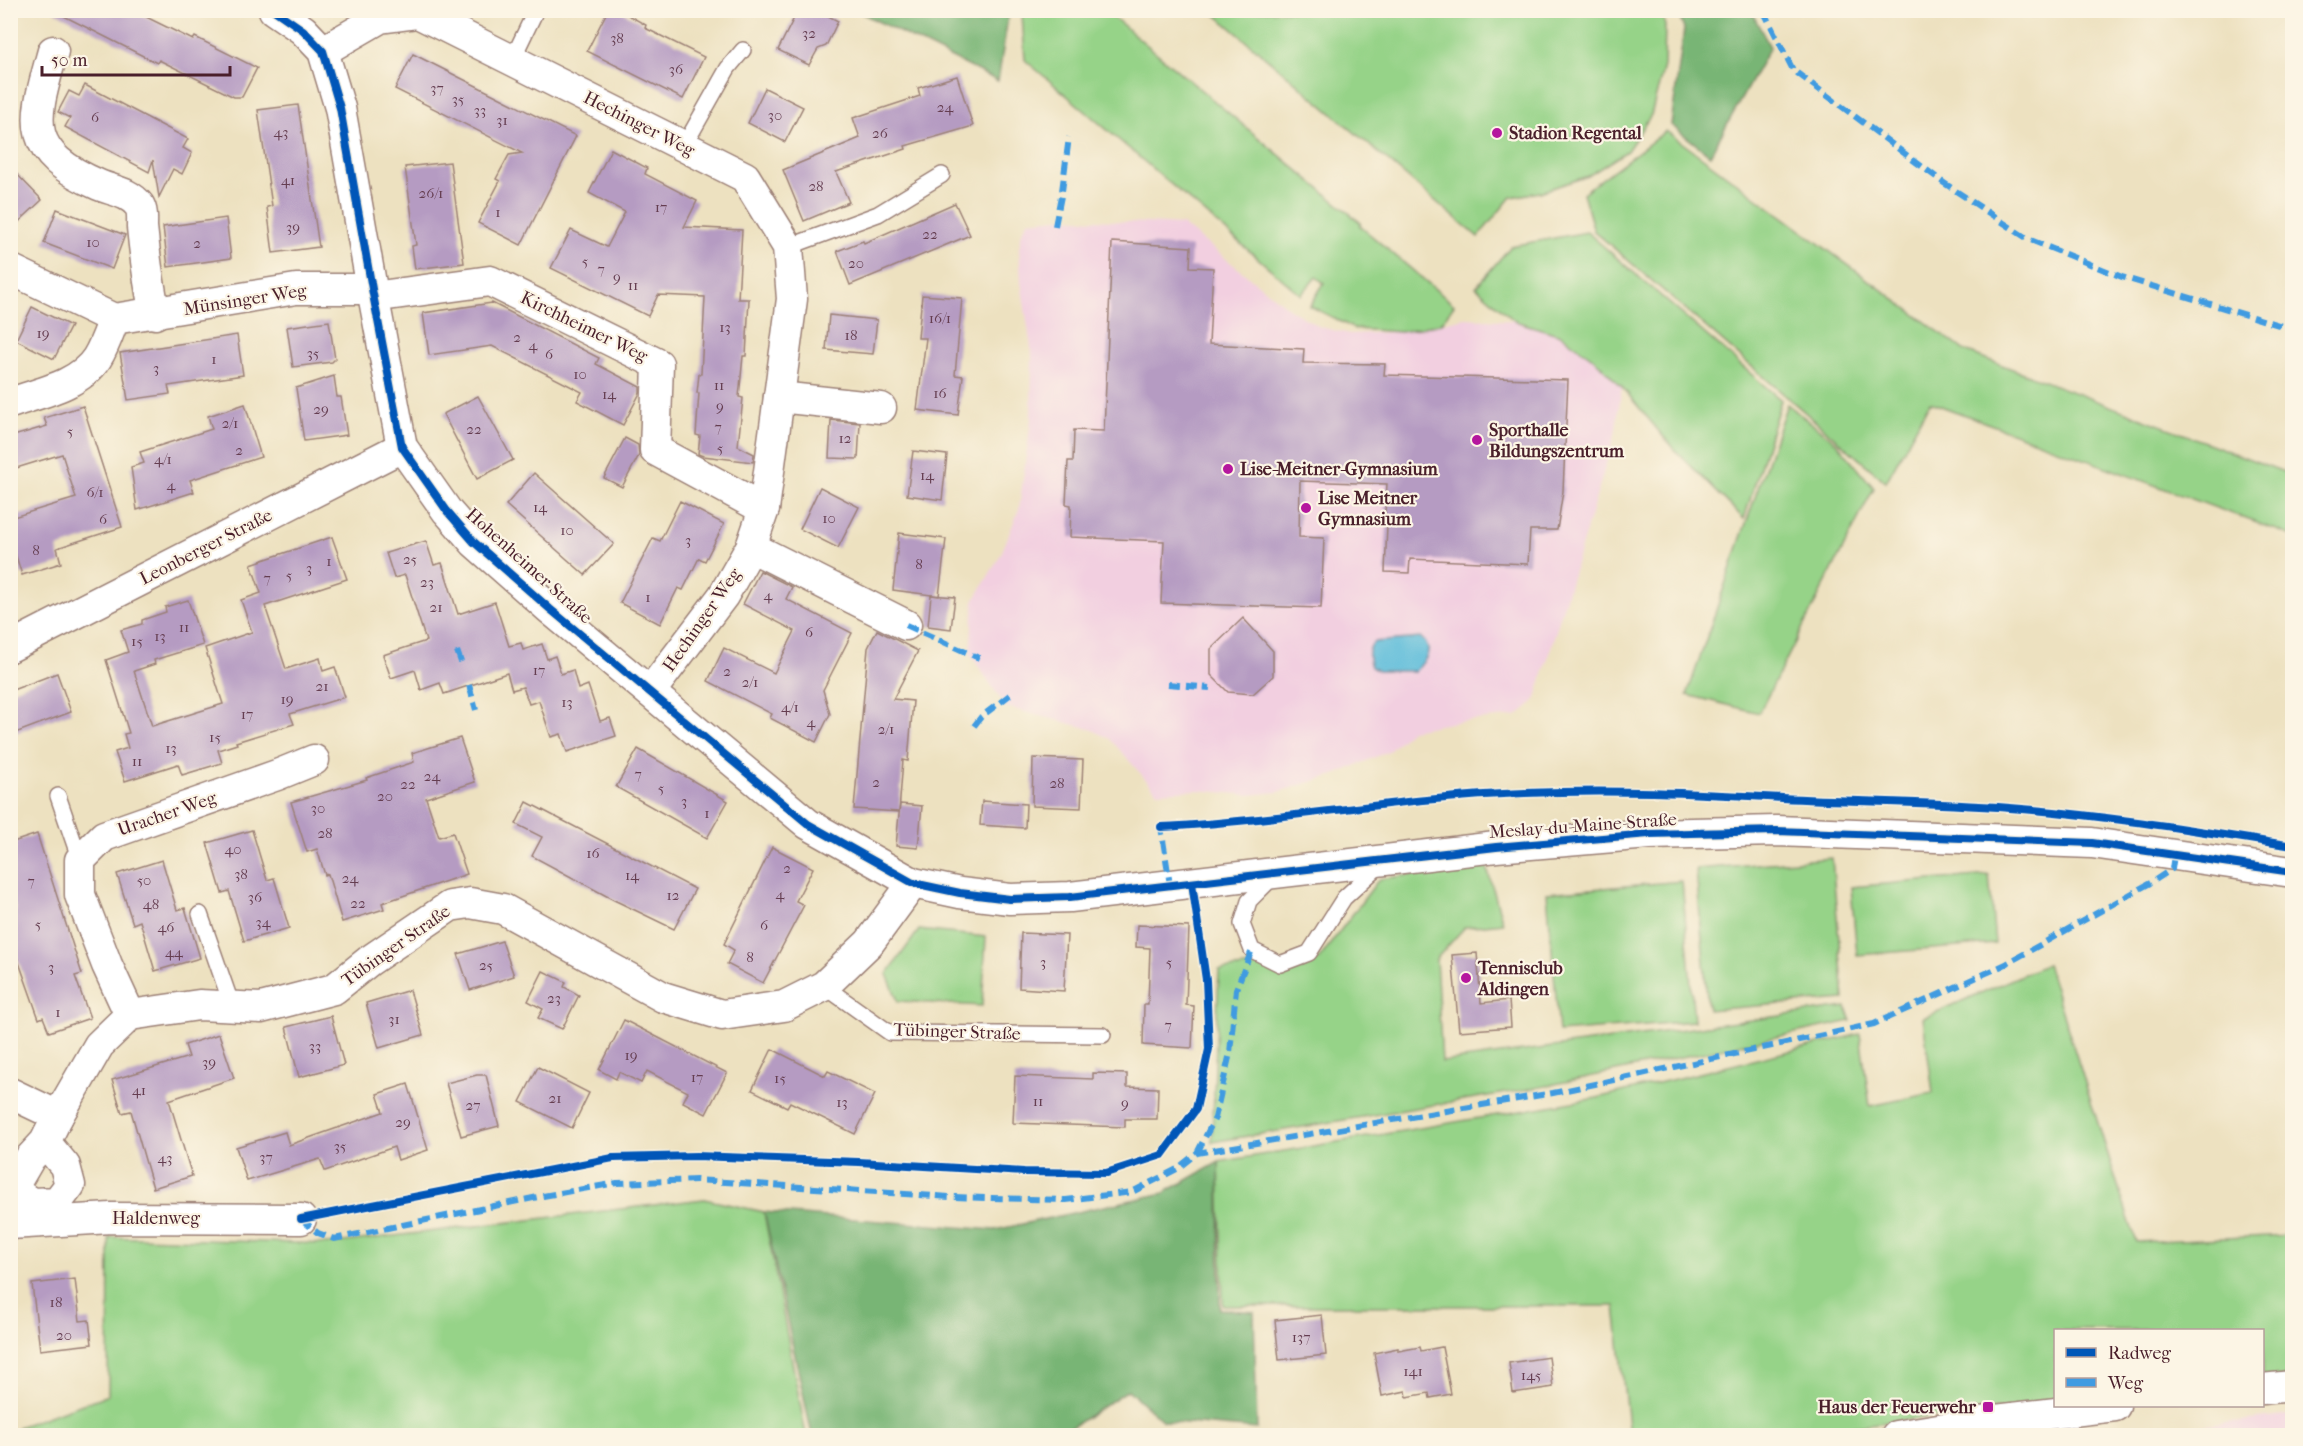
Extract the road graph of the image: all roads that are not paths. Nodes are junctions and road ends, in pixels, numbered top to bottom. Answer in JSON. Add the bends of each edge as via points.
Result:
{"nodes":[{"id":1,"x":274,"y":10,"type":"edge"},
{"id":2,"x":537,"y":10,"type":"edge"},
{"id":3,"x":380,"y":14,"type":"edge"},
{"id":4,"x":53,"y":51,"type":"dead end"},
{"id":5,"x":323,"y":51,"type":"junction"},
{"id":6,"x":743,"y":51,"type":"dead end"},
{"id":7,"x":512,"y":60,"type":"junction"},
{"id":8,"x":684,"y":146,"type":"junction"},
{"id":9,"x":942,"y":175,"type":"dead end"},
{"id":10,"x":788,"y":247,"type":"junction"},
{"id":11,"x":10,"y":268,"type":"edge"},
{"id":12,"x":373,"y":293,"type":"junction"},
{"id":13,"x":155,"y":314,"type":"junction"},
{"id":14,"x":114,"y":319,"type":"junction"},
{"id":15,"x":779,"y":397,"type":"junction"},
{"id":16,"x":10,"y":403,"type":"edge"},
{"id":17,"x":881,"y":408,"type":"dead end"},
{"id":18,"x":402,"y":447,"type":"junction"},
{"id":19,"x":764,"y":509,"type":"junction"},
{"id":20,"x":751,"y":547,"type":"junction"},
{"id":21,"x":906,"y":625,"type":"dead end"},
{"id":22,"x":10,"y":647,"type":"edge"},
{"id":23,"x":650,"y":692,"type":"junction"},
{"id":24,"x":314,"y":760,"type":"dead end"},
{"id":25,"x":58,"y":796,"type":"dead end"},
{"id":26,"x":1386,"y":859,"type":"junction"},
{"id":27,"x":80,"y":860,"type":"junction"},
{"id":28,"x":1278,"y":872,"type":"junction"},
{"id":29,"x":2292,"y":872,"type":"edge"},
{"id":30,"x":913,"y":883,"type":"junction"},
{"id":31,"x":200,"y":914,"type":"dead end"},
{"id":32,"x":824,"y":986,"type":"junction"},
{"id":33,"x":232,"y":1006,"type":"junction"},
{"id":34,"x":130,"y":1015,"type":"junction"},
{"id":35,"x":1103,"y":1035,"type":"dead end"},
{"id":36,"x":10,"y":1093,"type":"edge"},
{"id":37,"x":58,"y":1116,"type":"junction"},
{"id":38,"x":45,"y":1142,"type":"dead end"},
{"id":39,"x":301,"y":1219,"type":"dead end"},
{"id":40,"x":10,"y":1224,"type":"edge"},
{"id":41,"x":2292,"y":1386,"type":"edge"},
{"id":42,"x":2264,"y":1389,"type":"edge"},
{"id":43,"x":2110,"y":1407,"type":"edge"},
{"id":44,"x":2025,"y":1426,"type":"edge"},
{"id":45,"x":1896,"y":1436,"type":"edge"}],
"edges":[{"from":1,"to":5,"type":"street","name":"Hohenheimer Straße","via":[[303,30]]},
{"from":2,"to":7,"type":"lane"},
{"from":3,"to":5,"type":"street","name":"Hechinger Weg"},
{"from":3,"to":7,"type":"street","name":"Hechinger Weg","via":[[418,13]]},
{"from":4,"to":13,"type":"street","via":[[39,103],[38,135],[66,168],[130,195],[141,207]]},
{"from":5,"to":12,"type":"street","name":"Hohenheimer Straße","via":[[340,108]]},
{"from":6,"to":8,"type":"lane","via":[[728,68]]},
{"from":7,"to":8,"type":"street","name":"Hechinger Weg"},
{"from":8,"to":10,"type":"street","name":"Hechinger Weg","via":[[745,177]]},
{"from":9,"to":10,"type":"lane","via":[[878,214]]},
{"from":10,"to":15,"type":"street","name":"Hechinger Weg","via":[[792,299]]},
{"from":11,"to":14,"type":"street"},
{"from":12,"to":13,"type":"street","name":"Münsinger Weg","via":[[296,289]]},
{"from":12,"to":18,"type":"street","name":"Hohenheimer Straße"},
{"from":12,"to":19,"type":"street","name":"Kirchheimer Weg","via":[[490,281],[658,364],[655,450]]},
{"from":13,"to":14,"type":"street","name":"Münsinger Weg"},
{"from":14,"to":16,"type":"street","via":[[97,358],[86,371],[68,382]]},
{"from":15,"to":17,"type":"street"},
{"from":15,"to":19,"type":"street","name":"Hechinger Weg"},
{"from":18,"to":22,"type":"street","name":"Leonberger Straße"},
{"from":18,"to":23,"type":"street","name":"Hohenheimer Straße","via":[[474,542]]},
{"from":19,"to":20,"type":"street","name":"Hechinger Weg"},
{"from":20,"to":21,"type":"street"},
{"from":20,"to":23,"type":"street","name":"Hechinger Weg","via":[[723,596]]},
{"from":23,"to":30,"type":"street","name":"Hohenheimer Straße","via":[[808,824]]},
{"from":24,"to":27,"type":"street","name":"Uracher Weg","via":[[104,836]]},
{"from":25,"to":27,"type":"lane"},
{"from":26,"to":28,"type":"street","name":"Meslay-du-Maine-Straße"},
{"from":26,"to":28,"type":"lane","via":[[1344,898],[1309,953],[1280,964],[1252,950],[1242,924],[1249,901]]},
{"from":26,"to":29,"type":"street","name":"Meslay-du-Maine-Straße","via":[[1649,834],[1777,831],[2092,843]]},
{"from":27,"to":34,"type":"street","via":[[80,895]]},
{"from":28,"to":30,"type":"street","name":"Meslay-du-Maine-Straße","via":[[1029,899],[960,893]]},
{"from":30,"to":32,"type":"street","name":"Tübinger Straße","via":[[869,943]]},
{"from":31,"to":33,"type":"lane"},
{"from":32,"to":33,"type":"street","name":"Tübinger Straße","via":[[784,1006],[722,1015],[663,997],[503,909],[470,903],[450,906],[334,989],[261,1008]]},
{"from":32,"to":35,"type":"lane","name":"Tübinger Straße","via":[[890,1033]]},
{"from":33,"to":34,"type":"street","name":"Tübinger Straße","via":[[199,1005]]},
{"from":34,"to":37,"type":"street","via":[[99,1045]]},
{"from":36,"to":37,"type":"street"},
{"from":37,"to":38,"type":"street"},
{"from":39,"to":40,"type":"street","name":"Haldenweg","via":[[111,1218]]},
{"from":41,"to":42,"type":"street"},
{"from":43,"to":44,"type":"street"},
{"from":44,"to":45,"type":"street"}]}
